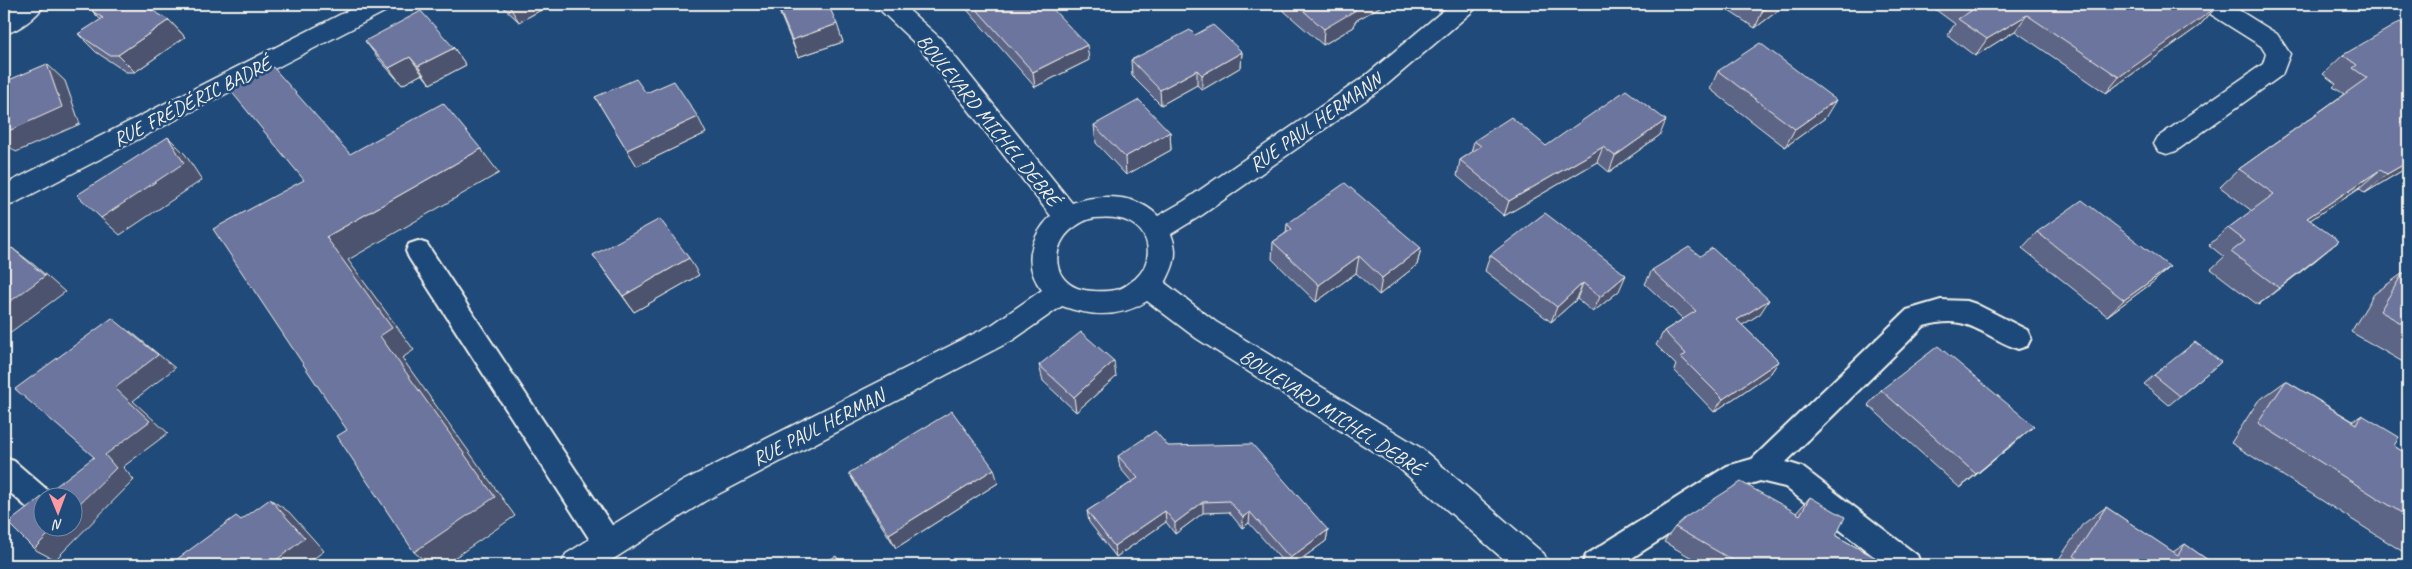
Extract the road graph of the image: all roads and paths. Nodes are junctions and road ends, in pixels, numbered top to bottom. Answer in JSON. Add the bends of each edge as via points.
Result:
{"nodes":[{"id":1,"x":33,"y":4,"type":"edge"},
{"id":2,"x":380,"y":4,"type":"edge"},
{"id":3,"x":888,"y":4,"type":"edge"},
{"id":4,"x":1466,"y":4,"type":"edge"},
{"id":5,"x":2212,"y":4,"type":"edge"},
{"id":6,"x":4,"y":26,"type":"edge"},
{"id":7,"x":2166,"y":144,"type":"dead end"},
{"id":8,"x":4,"y":197,"type":"edge"},
{"id":9,"x":1067,"y":217,"type":"junction"},
{"id":10,"x":1156,"y":230,"type":"junction"},
{"id":11,"x":418,"y":251,"type":"dead end"},
{"id":12,"x":1148,"y":286,"type":"junction"},
{"id":13,"x":1061,"y":292,"type":"junction"},
{"id":14,"x":2018,"y":338,"type":"dead end"},
{"id":15,"x":1760,"y":469,"type":"junction"},
{"id":16,"x":4,"y":470,"type":"edge"},
{"id":17,"x":32,"y":494,"type":"edge"},
{"id":18,"x":609,"y":545,"type":"junction"},
{"id":19,"x":577,"y":565,"type":"edge"},
{"id":20,"x":1533,"y":565,"type":"edge"},
{"id":21,"x":1596,"y":565,"type":"edge"},
{"id":22,"x":1907,"y":565,"type":"edge"}],
"edges":[{"from":1,"to":6,"type":"street"},
{"from":2,"to":8,"type":"street","name":"RUE FRÉDÉRIC BADRÉ"},
{"from":3,"to":9,"type":"street","name":"BOULEVARD MICHEL DEBRÉ","via":[[931,44]]},
{"from":4,"to":10,"type":"street","name":"RUE PAUL HERMANN","via":[[1374,82],[1193,208]]},
{"from":5,"to":7,"type":"street","via":[[2269,40],[2278,54],[2276,61],[2273,68]]},
{"from":9,"to":10,"type":"street","via":[[1091,208],[1116,207],[1139,215]]},
{"from":9,"to":13,"type":"street","via":[[1050,233],[1042,254],[1046,275]]},
{"from":10,"to":12,"type":"street","via":[[1162,244],[1162,259],[1158,273]]},
{"from":11,"to":18,"type":"lane"},
{"from":12,"to":13,"type":"street","via":[[1129,298],[1106,304],[1082,302]]},
{"from":12,"to":20,"type":"street","name":"BOULEVARD MICHEL DEBRÉ","via":[[1206,330],[1410,458]]},
{"from":13,"to":18,"type":"street","name":"RUE PAUL HERMAN","via":[[1003,332],[694,491]]},
{"from":14,"to":15,"type":"lane","via":[[1967,312],[1941,311],[1916,318]]},
{"from":15,"to":21,"type":"lane","via":[[1737,475]]},
{"from":15,"to":22,"type":"lane","via":[[1792,476]]},
{"from":16,"to":17,"type":"lane"},
{"from":18,"to":19,"type":"street","name":"RUE PAUL HERMAN"}]}
